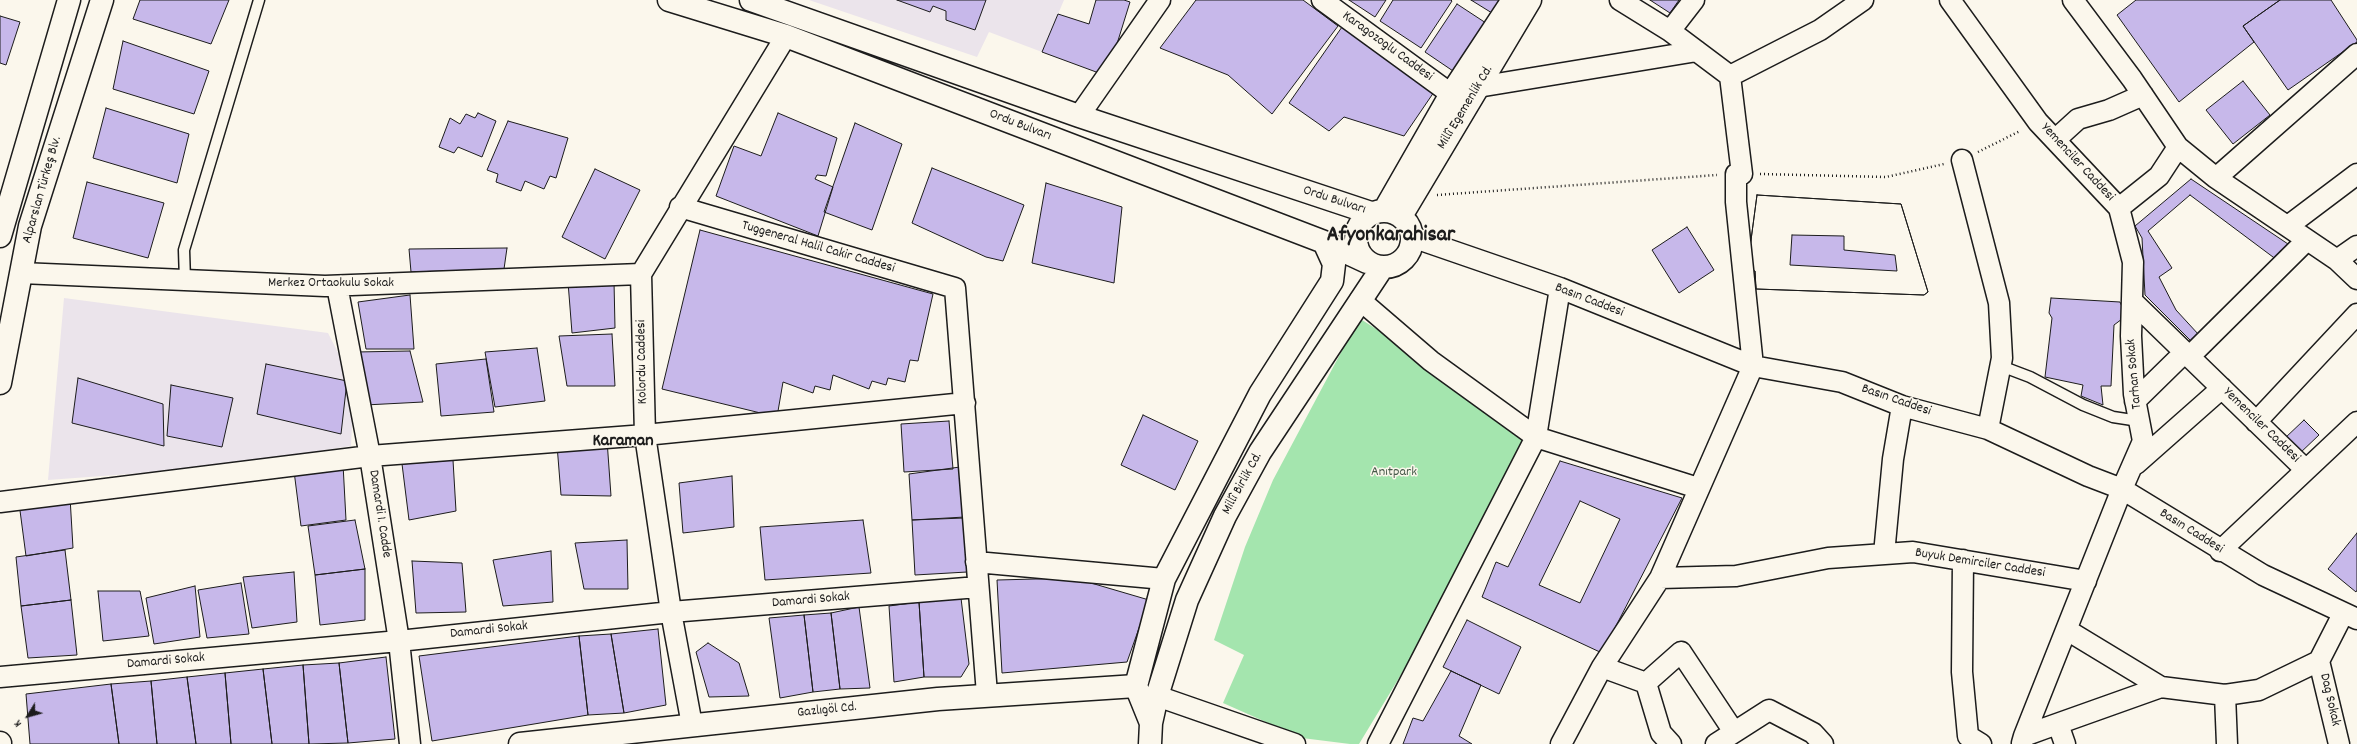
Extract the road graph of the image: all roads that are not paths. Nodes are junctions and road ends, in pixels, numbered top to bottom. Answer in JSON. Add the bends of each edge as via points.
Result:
{"nodes":[{"id":1,"x":69,"y":0,"type":"edge"},
{"id":2,"x":102,"y":0,"type":"edge"},
{"id":3,"x":259,"y":0,"type":"edge"},
{"id":4,"x":669,"y":0,"type":"edge"},
{"id":5,"x":751,"y":0,"type":"edge"},
{"id":6,"x":1160,"y":0,"type":"edge"},
{"id":7,"x":1322,"y":0,"type":"edge"},
{"id":8,"x":1513,"y":0,"type":"edge"},
{"id":9,"x":1530,"y":0,"type":"edge"},
{"id":10,"x":1620,"y":0,"type":"edge"},
{"id":11,"x":1694,"y":0,"type":"edge"},
{"id":12,"x":1863,"y":0,"type":"edge"},
{"id":13,"x":1950,"y":0,"type":"edge"},
{"id":14,"x":2073,"y":0,"type":"edge"},
{"id":15,"x":1670,"y":31,"type":"junction"},
{"id":16,"x":786,"y":36,"type":"junction"},
{"id":17,"x":1697,"y":51,"type":"junction"},
{"id":18,"x":2357,"y":54,"type":"edge"},
{"id":19,"x":1730,"y":76,"type":"junction"},
{"id":20,"x":1478,"y":87,"type":"junction"},
{"id":21,"x":1451,"y":94,"type":"junction"},
{"id":22,"x":2143,"y":95,"type":"junction"},
{"id":23,"x":1079,"y":116,"type":"junction"},
{"id":24,"x":2056,"y":139,"type":"junction"},
{"id":25,"x":2178,"y":147,"type":"junction"},
{"id":26,"x":1962,"y":160,"type":"dead end"},
{"id":27,"x":2357,"y":174,"type":"edge"},
{"id":28,"x":2216,"y":178,"type":"junction"},
{"id":29,"x":680,"y":207,"type":"junction"},
{"id":30,"x":2119,"y":208,"type":"junction"},
{"id":31,"x":1386,"y":213,"type":"junction"},
{"id":32,"x":2288,"y":226,"type":"junction"},
{"id":33,"x":0,"y":236,"type":"edge"},
{"id":34,"x":1412,"y":237,"type":"junction"},
{"id":35,"x":2307,"y":240,"type":"junction"},
{"id":36,"x":1324,"y":242,"type":"junction"},
{"id":37,"x":2357,"y":246,"type":"edge"},
{"id":38,"x":2337,"y":260,"type":"junction"},
{"id":39,"x":1374,"y":265,"type":"junction"},
{"id":40,"x":21,"y":273,"type":"junction"},
{"id":41,"x":641,"y":274,"type":"junction"},
{"id":42,"x":2357,"y":279,"type":"edge"},
{"id":43,"x":185,"y":281,"type":"junction"},
{"id":44,"x":338,"y":286,"type":"junction"},
{"id":45,"x":1560,"y":288,"type":"junction"},
{"id":46,"x":1360,"y":300,"type":"junction"},
{"id":47,"x":2132,"y":301,"type":"junction"},
{"id":48,"x":2357,"y":314,"type":"edge"},
{"id":49,"x":2187,"y":354,"type":"junction"},
{"id":50,"x":1753,"y":366,"type":"junction"},
{"id":51,"x":2001,"y":366,"type":"junction"},
{"id":52,"x":0,"y":383,"type":"edge"},
{"id":53,"x":2222,"y":388,"type":"junction"},
{"id":54,"x":2135,"y":401,"type":"junction"},
{"id":55,"x":965,"y":403,"type":"junction"},
{"id":56,"x":1902,"y":406,"type":"junction"},
{"id":57,"x":2139,"y":421,"type":"junction"},
{"id":58,"x":2256,"y":422,"type":"junction"},
{"id":59,"x":2357,"y":422,"type":"edge"},
{"id":60,"x":1988,"y":429,"type":"junction"},
{"id":61,"x":645,"y":435,"type":"junction"},
{"id":62,"x":1536,"y":437,"type":"junction"},
{"id":63,"x":370,"y":456,"type":"junction"},
{"id":64,"x":2131,"y":468,"type":"junction"},
{"id":65,"x":2306,"y":470,"type":"junction"},
{"id":66,"x":1698,"y":488,"type":"junction"},
{"id":67,"x":2122,"y":489,"type":"junction"},
{"id":68,"x":0,"y":502,"type":"edge"},
{"id":69,"x":2220,"y":550,"type":"junction"},
{"id":70,"x":1884,"y":554,"type":"junction"},
{"id":71,"x":1964,"y":560,"type":"junction"},
{"id":72,"x":976,"y":562,"type":"junction"},
{"id":73,"x":1660,"y":578,"type":"junction"},
{"id":74,"x":1164,"y":579,"type":"junction"},
{"id":75,"x":2086,"y":581,"type":"junction"},
{"id":76,"x":978,"y":587,"type":"junction"},
{"id":77,"x":671,"y":612,"type":"junction"},
{"id":78,"x":2350,"y":617,"type":"edge"},
{"id":79,"x":2067,"y":630,"type":"junction"},
{"id":80,"x":399,"y":641,"type":"junction"},
{"id":81,"x":2320,"y":660,"type":"junction"},
{"id":82,"x":1602,"y":667,"type":"junction"},
{"id":83,"x":0,"y":677,"type":"edge"},
{"id":84,"x":1646,"y":683,"type":"junction"},
{"id":85,"x":1136,"y":686,"type":"junction"},
{"id":86,"x":2161,"y":687,"type":"junction"},
{"id":87,"x":987,"y":694,"type":"junction"},
{"id":88,"x":2225,"y":695,"type":"junction"},
{"id":89,"x":1157,"y":696,"type":"junction"},
{"id":90,"x":2058,"y":724,"type":"junction"},
{"id":91,"x":692,"y":725,"type":"junction"},
{"id":92,"x":1734,"y":732,"type":"junction"},
{"id":93,"x":1151,"y":734,"type":"edge"},
{"id":94,"x":1661,"y":740,"type":"edge"},
{"id":95,"x":2023,"y":740,"type":"edge"},
{"id":96,"x":531,"y":743,"type":"edge"},
{"id":97,"x":410,"y":744,"type":"edge"},
{"id":98,"x":1295,"y":744,"type":"edge"},
{"id":99,"x":1378,"y":744,"type":"edge"},
{"id":100,"x":1561,"y":744,"type":"edge"},
{"id":101,"x":1716,"y":744,"type":"edge"},
{"id":102,"x":1823,"y":744,"type":"edge"},
{"id":103,"x":1981,"y":744,"type":"edge"},
{"id":104,"x":2065,"y":744,"type":"edge"},
{"id":105,"x":2227,"y":744,"type":"edge"},
{"id":106,"x":2339,"y":744,"type":"edge"}],
"edges":[{"from":1,"to":33,"type":"main road","name":"Alparslan Türkeş Blv."},
{"from":2,"to":40,"type":"main road","name":"Alparslan Türkeş Blv.","via":[[30,226]]},
{"from":3,"to":43,"type":"lane","via":[[184,250]]},
{"from":4,"to":16,"type":"main road","name":"Ordu Bulvarı"},
{"from":5,"to":23,"type":"main road","name":"Ordu Bulvarı"},
{"from":6,"to":23,"type":"street"},
{"from":7,"to":21,"type":"street","name":"Karagozoglu Caddesi"},
{"from":8,"to":21,"type":"main road","name":"Millî Egemenlik Cd."},
{"from":9,"to":20,"type":"main road","name":"Millî Egemenlik Cd."},
{"from":10,"to":15,"type":"street"},
{"from":11,"to":15,"type":"street"},
{"from":12,"to":19,"type":"street","via":[[1820,30]]},
{"from":13,"to":24,"type":"street","name":"Yemenciler Caddesi","via":[[2038,122]]},
{"from":14,"to":22,"type":"street"},
{"from":15,"to":17,"type":"street"},
{"from":16,"to":29,"type":"street"},
{"from":16,"to":36,"type":"main road","name":"Ordu Bulvarı"},
{"from":17,"to":19,"type":"street"},
{"from":17,"to":20,"type":"street"},
{"from":18,"to":28,"type":"street"},
{"from":19,"to":50,"type":"street","via":[[1739,174],[1736,202]]},
{"from":20,"to":31,"type":"main road","name":"Millî Egemenlik Cd."},
{"from":21,"to":31,"type":"main road","name":"Millî Egemenlik Cd."},
{"from":22,"to":24,"type":"street","via":[[2078,119]]},
{"from":22,"to":25,"type":"street"},
{"from":23,"to":31,"type":"main road","name":"Ordu Bulvarı"},
{"from":24,"to":30,"type":"street","name":"Yemenciler Caddesi"},
{"from":25,"to":28,"type":"street"},
{"from":25,"to":30,"type":"street","via":[[2159,176]]},
{"from":26,"to":51,"type":"street","via":[[1999,303]]},
{"from":27,"to":32,"type":"street"},
{"from":28,"to":32,"type":"street"},
{"from":29,"to":41,"type":"street"},
{"from":29,"to":55,"type":"street","name":"Tuggeneral Halil Cakir Caddesi","via":[[955,288]]},
{"from":30,"to":47,"type":"street","name":"Yemenciler Caddesi","via":[[2133,262]]},
{"from":31,"to":34,"type":"main road","via":[[1407,222]]},
{"from":31,"to":39,"type":"main road","via":[[1358,227],[1355,236],[1360,255]]},
{"from":32,"to":35,"type":"street"},
{"from":34,"to":39,"type":"main road","via":[[1411,247],[1404,259],[1392,267]]},
{"from":34,"to":45,"type":"street","name":"Basın Caddesi"},
{"from":35,"to":38,"type":"street"},
{"from":35,"to":49,"type":"street"},
{"from":36,"to":39,"type":"main road","name":"Ordu Bulvarı"},
{"from":36,"to":74,"type":"main road","name":"Millî Birlik Cd.","via":[[1334,264],[1332,281],[1260,394]]},
{"from":37,"to":38,"type":"street"},
{"from":38,"to":42,"type":"street"},
{"from":39,"to":46,"type":"main road","name":"Millî Birlik Cd."},
{"from":40,"to":43,"type":"street","name":"Merkez Ortaokulu Sokak"},
{"from":40,"to":52,"type":"main road","name":"Alparslan Türkeş Blv."},
{"from":41,"to":44,"type":"street","name":"Merkez Ortaokulu Sokak"},
{"from":41,"to":61,"type":"street","name":"Kolordu Caddesi"},
{"from":43,"to":44,"type":"street","name":"Merkez Ortaokulu Sokak"},
{"from":44,"to":63,"type":"street","name":"Damardi 1. Cadde"},
{"from":45,"to":50,"type":"street","name":"Basın Caddesi"},
{"from":45,"to":62,"type":"street"},
{"from":46,"to":62,"type":"street","via":[[1431,361]]},
{"from":46,"to":89,"type":"main road","name":"Millî Birlik Cd.","via":[[1260,452],[1225,516],[1187,600]]},
{"from":47,"to":49,"type":"street","name":"Yemenciler Caddesi"},
{"from":47,"to":54,"type":"street","name":"Tarhan Sokak","via":[[2131,336]]},
{"from":48,"to":58,"type":"street"},
{"from":49,"to":53,"type":"street","name":"Yemenciler Caddesi"},
{"from":49,"to":54,"type":"street"},
{"from":50,"to":56,"type":"street","name":"Basın Caddesi","via":[[1842,382]]},
{"from":50,"to":66,"type":"street"},
{"from":51,"to":57,"type":"lane","via":[[2030,377],[2083,405],[2113,417]]},
{"from":51,"to":60,"type":"street"},
{"from":53,"to":58,"type":"street","name":"Yemenciler Caddesi"},
{"from":53,"to":64,"type":"street"},
{"from":54,"to":57,"type":"street","name":"Tarhan Sokak"},
{"from":55,"to":61,"type":"street"},
{"from":55,"to":72,"type":"street"},
{"from":56,"to":60,"type":"street","name":"Basın Caddesi"},
{"from":56,"to":70,"type":"street","via":[[1893,459]]},
{"from":57,"to":64,"type":"street","name":"Tarhan Sokak","via":[[2143,441]]},
{"from":58,"to":65,"type":"street","name":"Yemenciler Caddesi"},
{"from":59,"to":65,"type":"street"},
{"from":60,"to":67,"type":"street","name":"Basın Caddesi","via":[[2088,476]]},
{"from":61,"to":63,"type":"street"},
{"from":61,"to":77,"type":"street","name":"Kolordu Caddesi"},
{"from":62,"to":66,"type":"street"},
{"from":62,"to":99,"type":"street"},
{"from":63,"to":68,"type":"street"},
{"from":63,"to":80,"type":"street","name":"Damardi 1. Cadde"},
{"from":64,"to":67,"type":"street","name":"Tarhan Sokak"},
{"from":65,"to":69,"type":"street"},
{"from":66,"to":73,"type":"street"},
{"from":67,"to":69,"type":"street","name":"Basın Caddesi"},
{"from":67,"to":75,"type":"street","name":"Tarhan Sokak"},
{"from":69,"to":78,"type":"street","name":"Basın Caddesi","via":[[2263,575]]},
{"from":70,"to":71,"type":"street","name":"Buyuk Demirciler Caddesi","via":[[1913,552]]},
{"from":70,"to":73,"type":"street","name":"Buyuk Demirciler Caddesi","via":[[1828,558],[1736,576]]},
{"from":71,"to":75,"type":"street","name":"Buyuk Demirciler Caddesi"},
{"from":71,"to":103,"type":"street","via":[[1962,672],[1968,736]]},
{"from":72,"to":74,"type":"street"},
{"from":72,"to":76,"type":"street"},
{"from":73,"to":82,"type":"street"},
{"from":74,"to":85,"type":"main road","name":"Millî Birlik Cd."},
{"from":75,"to":79,"type":"street","name":"Tarhan Sokak"},
{"from":76,"to":77,"type":"street","name":"Damardi Sokak"},
{"from":76,"to":87,"type":"street"},
{"from":77,"to":80,"type":"street","name":"Damardi Sokak"},
{"from":77,"to":91,"type":"street","name":"Kolordu Caddesi"},
{"from":78,"to":81,"type":"street","name":"Dag Sokak"},
{"from":79,"to":86,"type":"street"},
{"from":79,"to":95,"type":"street","name":"Tarhan Sokak"},
{"from":80,"to":83,"type":"street","name":"Damardi Sokak"},
{"from":80,"to":97,"type":"street","name":"Damardi 1. Cadde"},
{"from":81,"to":88,"type":"street","via":[[2259,690]]},
{"from":81,"to":106,"type":"street","name":"Dag Sokak"},
{"from":82,"to":84,"type":"street"},
{"from":82,"to":100,"type":"street"},
{"from":84,"to":92,"type":"street","via":[[1681,652]]},
{"from":84,"to":94,"type":"street"},
{"from":85,"to":87,"type":"main road","name":"Gazlıgöl Cd."},
{"from":85,"to":89,"type":"main road"},
{"from":85,"to":93,"type":"main road","name":"Millî Birlik Cd."},
{"from":86,"to":88,"type":"street"},
{"from":86,"to":90,"type":"street"},
{"from":87,"to":91,"type":"main road","name":"Gazlıgöl Cd."},
{"from":88,"to":105,"type":"street"},
{"from":89,"to":93,"type":"main road","name":"Millî Birlik Cd."},
{"from":89,"to":98,"type":"street"},
{"from":90,"to":95,"type":"street"},
{"from":90,"to":104,"type":"street"},
{"from":91,"to":96,"type":"main road","name":"Gazlıgöl Cd."},
{"from":92,"to":101,"type":"street"},
{"from":92,"to":102,"type":"street","via":[[1769,710],[1813,733]]}]}
